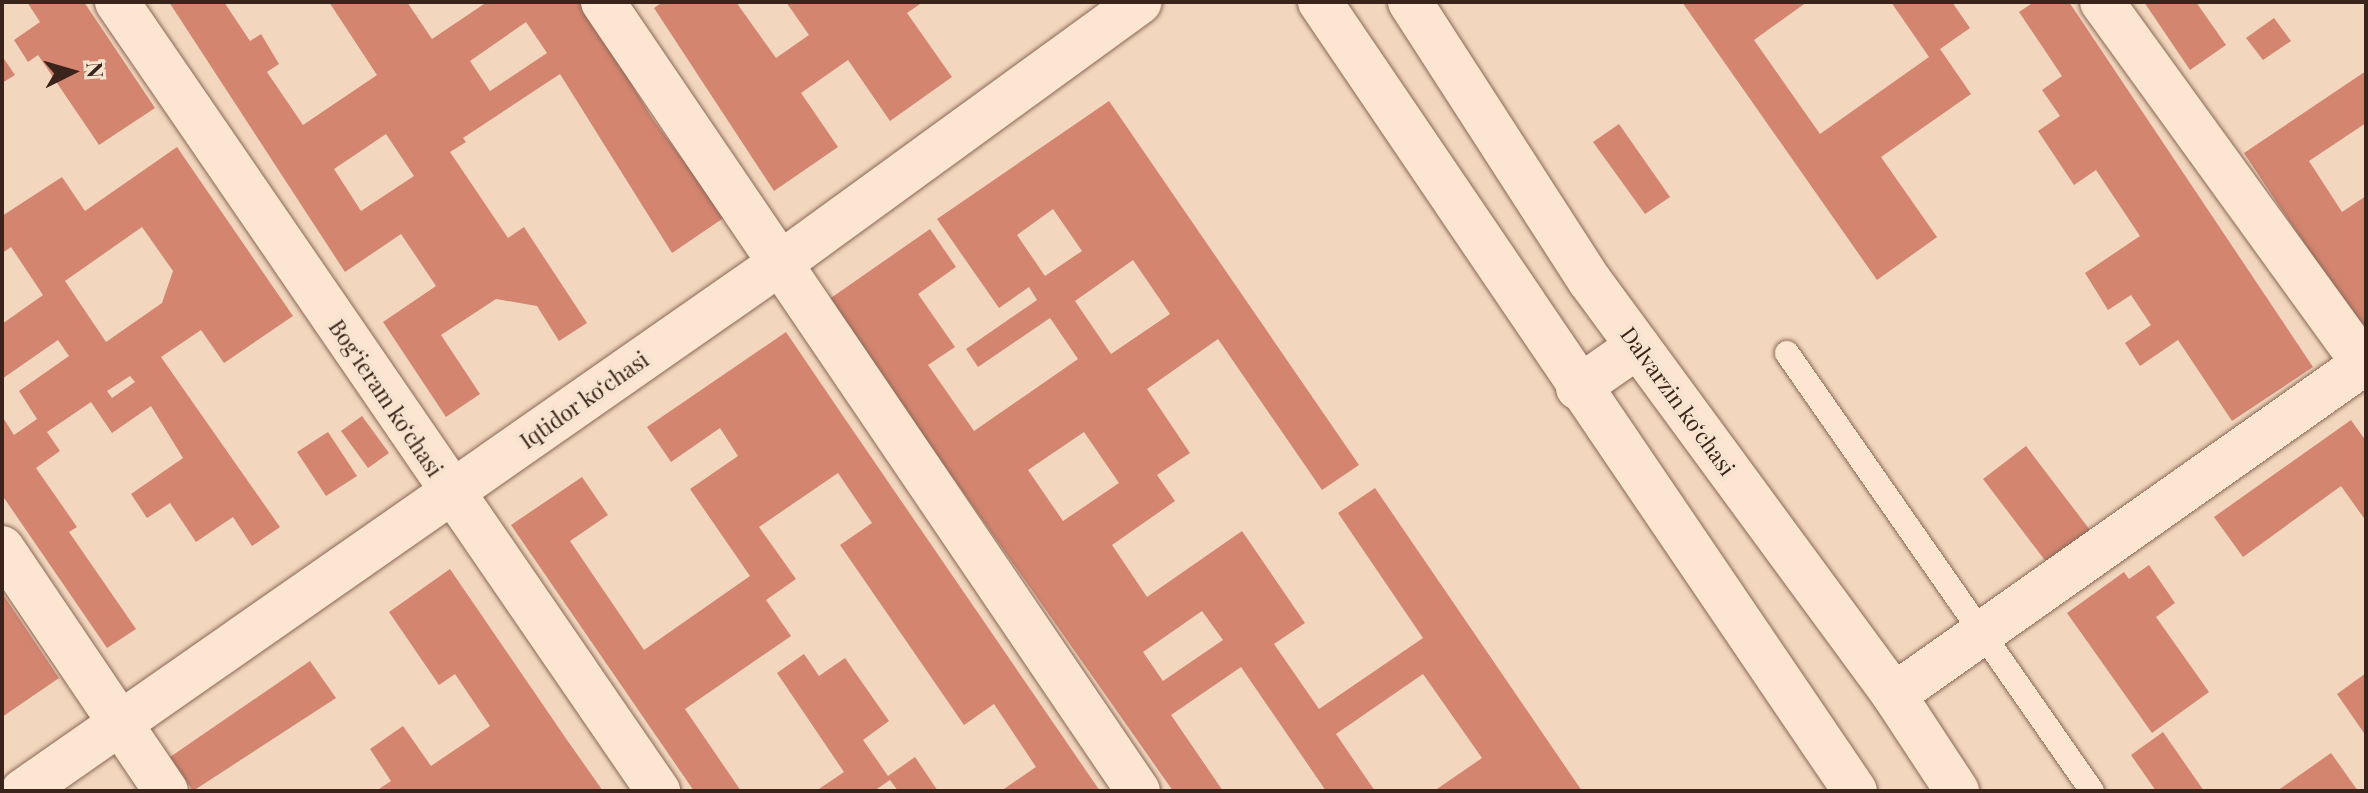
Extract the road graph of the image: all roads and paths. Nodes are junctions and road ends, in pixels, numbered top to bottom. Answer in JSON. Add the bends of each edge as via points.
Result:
{"nodes":[{"id":1,"x":117,"y":2,"type":"edge"},
{"id":2,"x":603,"y":2,"type":"edge"},
{"id":3,"x":1140,"y":2,"type":"edge"},
{"id":4,"x":1320,"y":2,"type":"edge"},
{"id":5,"x":1410,"y":2,"type":"edge"},
{"id":6,"x":2102,"y":2,"type":"edge"},
{"id":7,"x":782,"y":262,"type":"junction"},
{"id":8,"x":1638,"y":346,"type":"junction"},
{"id":9,"x":1787,"y":353,"type":"dead end"},
{"id":10,"x":2365,"y":364,"type":"edge"},
{"id":11,"x":1578,"y":388,"type":"junction"},
{"id":12,"x":451,"y":494,"type":"junction"},
{"id":13,"x":2,"y":548,"type":"edge"},
{"id":14,"x":1983,"y":632,"type":"junction"},
{"id":15,"x":1894,"y":695,"type":"junction"},
{"id":16,"x":121,"y":726,"type":"junction"},
{"id":17,"x":23,"y":791,"type":"edge"},
{"id":18,"x":166,"y":791,"type":"edge"},
{"id":19,"x":658,"y":791,"type":"edge"},
{"id":20,"x":1138,"y":791,"type":"edge"},
{"id":21,"x":1855,"y":791,"type":"edge"},
{"id":22,"x":1957,"y":791,"type":"edge"},
{"id":23,"x":2092,"y":791,"type":"edge"}],
"edges":[{"from":1,"to":12,"type":"street","name":"Bogʻieram koʻchasi"},
{"from":2,"to":7,"type":"street"},
{"from":3,"to":7,"type":"street","name":"Iqtidor koʻchasi"},
{"from":4,"to":11,"type":"street"},
{"from":5,"to":8,"type":"street","name":"Dalvarzin koʻchasi"},
{"from":6,"to":10,"type":"street"},
{"from":7,"to":12,"type":"street","name":"Iqtidor koʻchasi"},
{"from":7,"to":20,"type":"street"},
{"from":8,"to":11,"type":"street"},
{"from":8,"to":15,"type":"street","name":"Dalvarzin koʻchasi"},
{"from":9,"to":14,"type":"lane"},
{"from":10,"to":14,"type":"street"},
{"from":11,"to":21,"type":"street"},
{"from":12,"to":16,"type":"street","name":"Iqtidor koʻchasi"},
{"from":12,"to":19,"type":"street","name":"Bogʻieram koʻchasi"},
{"from":13,"to":16,"type":"street"},
{"from":14,"to":15,"type":"street"},
{"from":14,"to":23,"type":"lane"},
{"from":15,"to":22,"type":"street","name":"Dalvarzin koʻchasi"},
{"from":16,"to":17,"type":"street","name":"Iqtidor koʻchasi"},
{"from":16,"to":18,"type":"street"}]}
